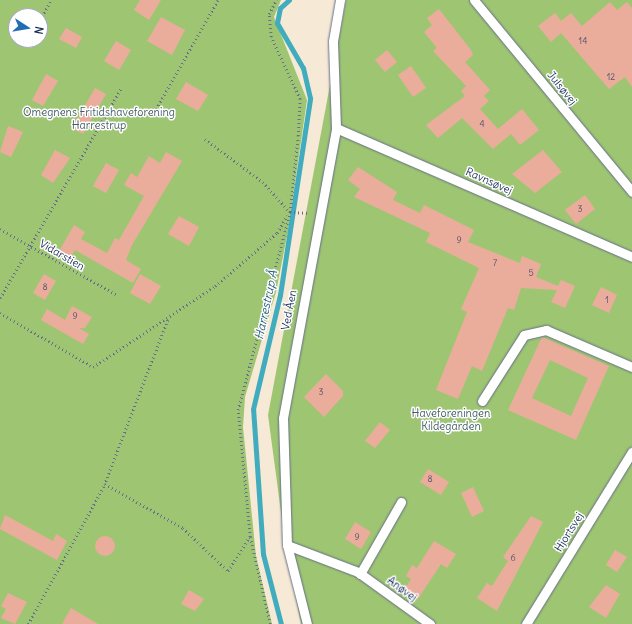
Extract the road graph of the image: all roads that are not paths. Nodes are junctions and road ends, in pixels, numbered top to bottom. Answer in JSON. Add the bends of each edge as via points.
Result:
{"nodes":[{"id":1,"x":340,"y":0,"type":"edge"},
{"id":2,"x":474,"y":0,"type":"edge"},
{"id":3,"x":336,"y":128,"type":"junction"},
{"id":4,"x":632,"y":192,"type":"edge"},
{"id":5,"x":632,"y":257,"type":"edge"},
{"id":6,"x":632,"y":367,"type":"edge"},
{"id":7,"x":482,"y":401,"type":"dead end"},
{"id":8,"x":632,"y":452,"type":"edge"},
{"id":9,"x":401,"y":502,"type":"dead end"},
{"id":10,"x":287,"y":545,"type":"junction"},
{"id":11,"x":360,"y":574,"type":"junction"},
{"id":12,"x":307,"y":624,"type":"edge"},
{"id":13,"x":430,"y":624,"type":"edge"},
{"id":14,"x":526,"y":624,"type":"edge"}],
"edges":[{"from":1,"to":3,"type":"lane","name":"Ved Åen","via":[[333,41]]},
{"from":2,"to":4,"type":"lane","name":"Julsøvej"},
{"from":3,"to":5,"type":"lane","name":"Ravnsøvej"},
{"from":3,"to":10,"type":"lane","name":"Ved Åen","via":[[283,418]]},
{"from":6,"to":7,"type":"lane","via":[[546,330],[524,335]]},
{"from":8,"to":14,"type":"lane","name":"Hjortsvej"},
{"from":9,"to":11,"type":"lane"},
{"from":10,"to":11,"type":"lane","name":"Anøvej"},
{"from":10,"to":12,"type":"lane","name":"Ved Åen"},
{"from":11,"to":13,"type":"lane","name":"Anøvej"}]}
